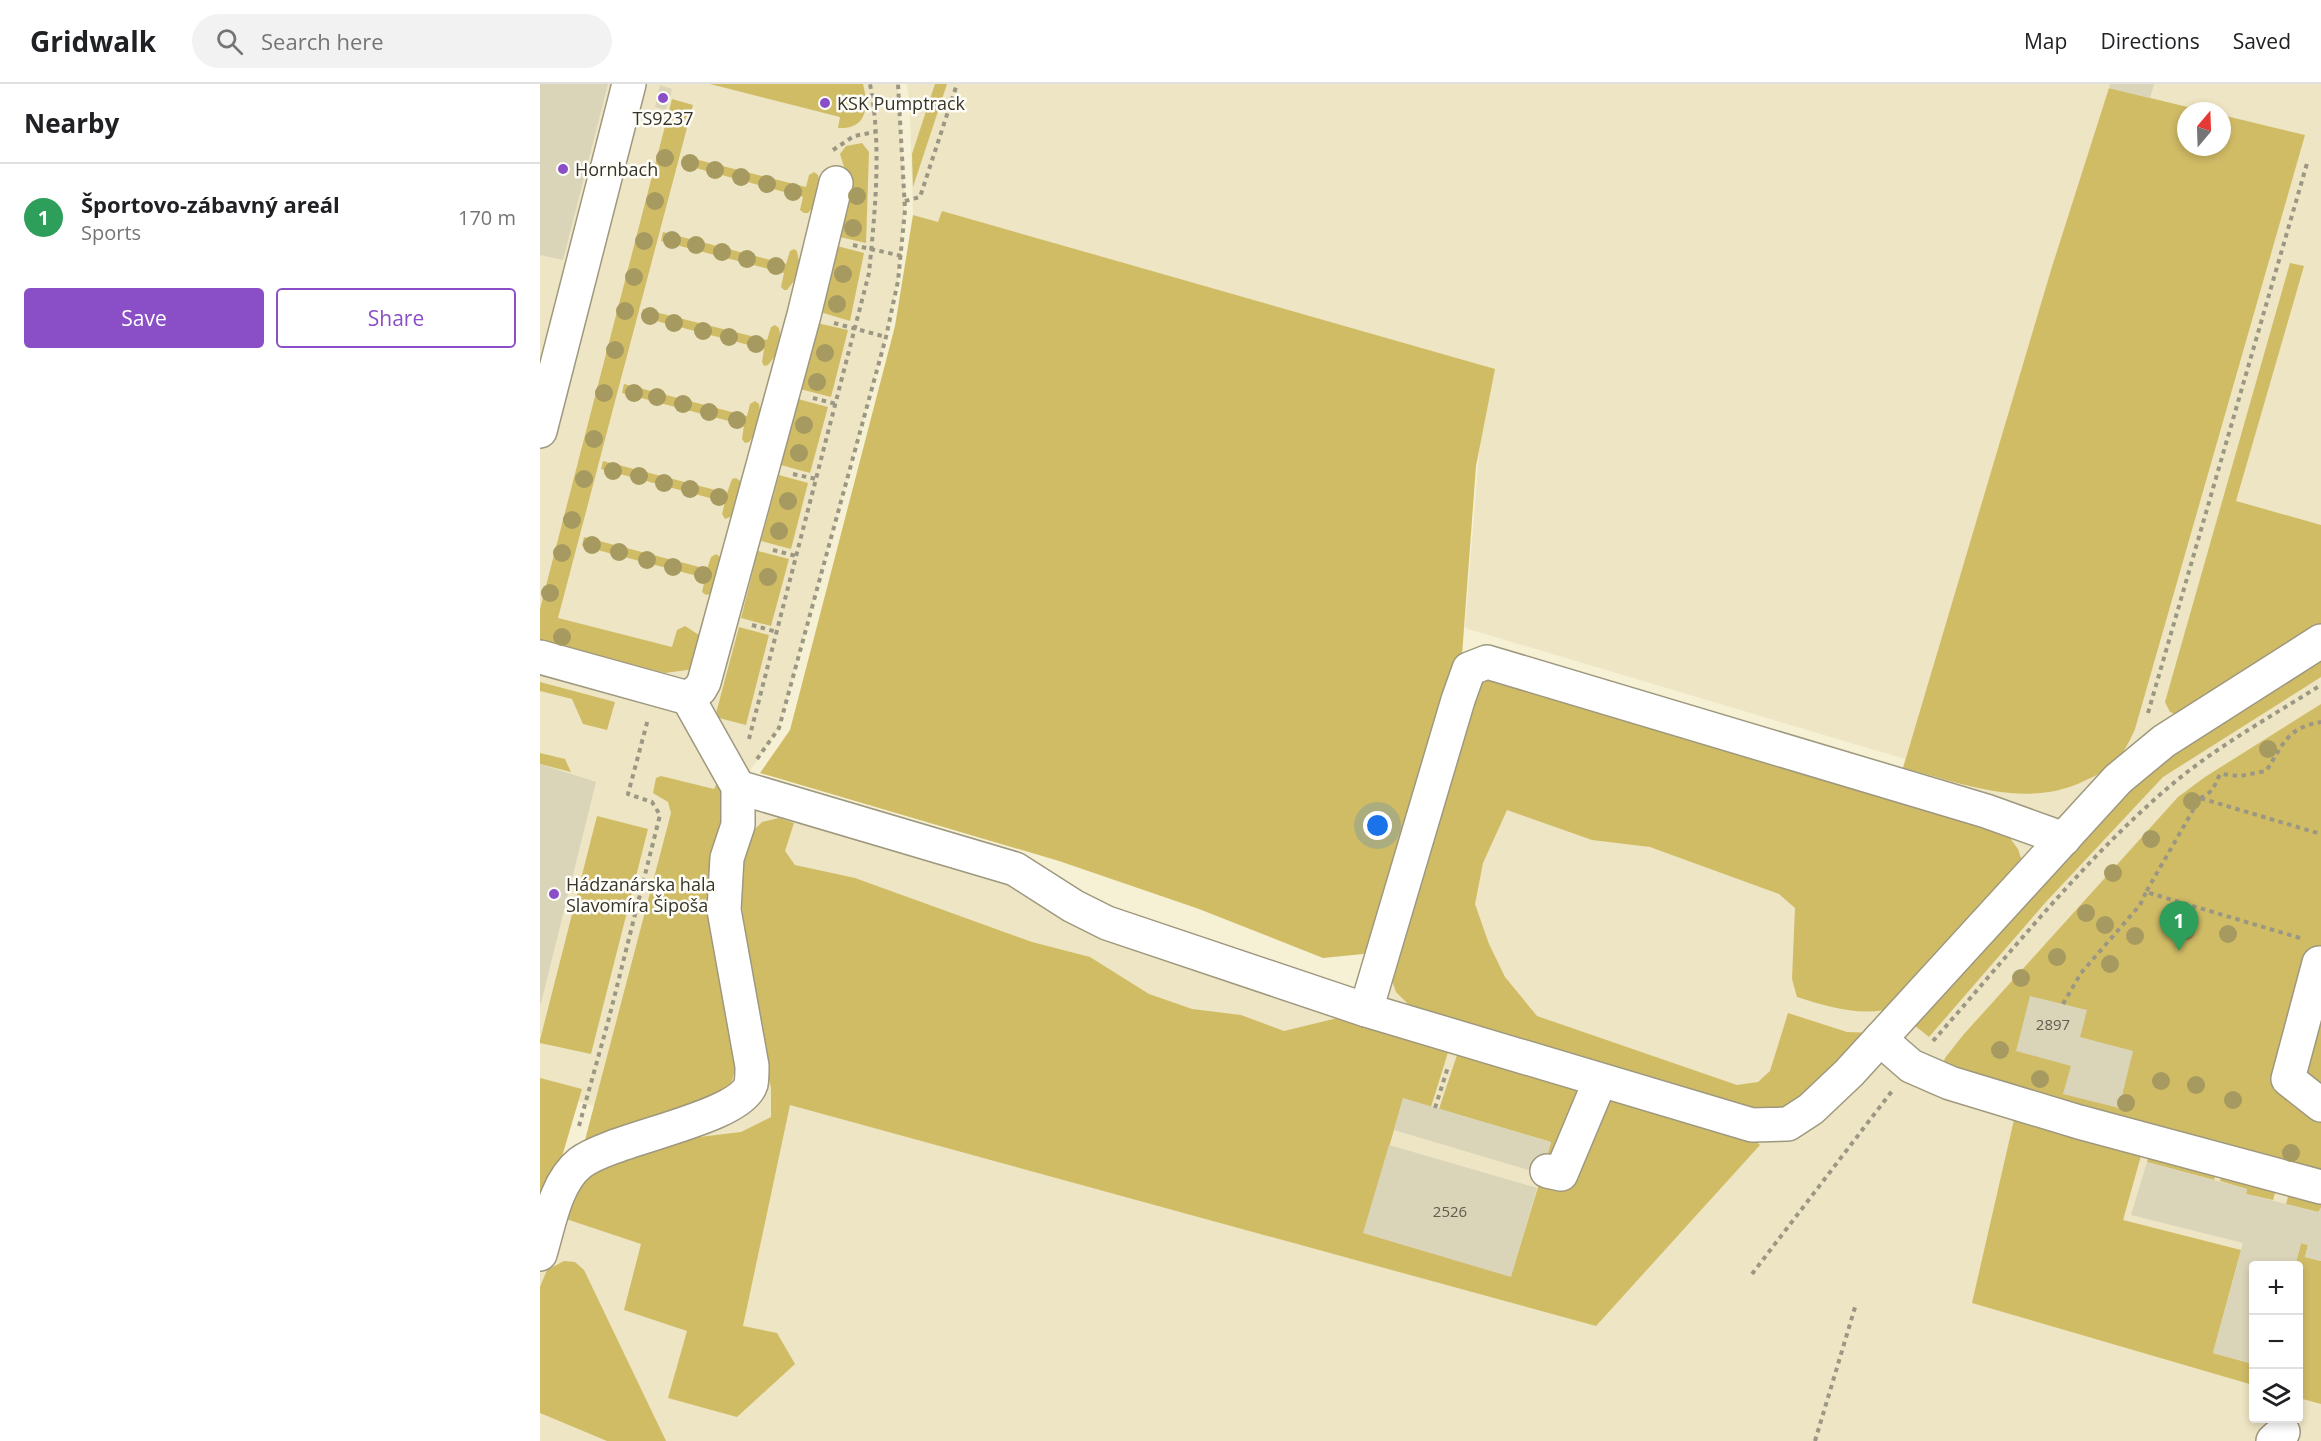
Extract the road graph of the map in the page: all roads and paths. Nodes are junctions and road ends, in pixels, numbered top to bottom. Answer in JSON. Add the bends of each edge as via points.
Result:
{"nodes":[{"id":1,"x":628,"y":84,"type":"edge"},
{"id":2,"x":870,"y":84,"type":"edge"},
{"id":3,"x":898,"y":84,"type":"edge"},
{"id":4,"x":957,"y":84,"type":"edge"},
{"id":5,"x":875,"y":132,"type":"junction"},
{"id":6,"x":2308,"y":160,"type":"dead end"},
{"id":7,"x":831,"y":168,"type":"joint"},
{"id":8,"x":905,"y":201,"type":"junction"},
{"id":9,"x":823,"y":237,"type":"junction"},
{"id":10,"x":871,"y":249,"type":"junction"},
{"id":11,"x":902,"y":256,"type":"junction"},
{"id":12,"x":804,"y":315,"type":"junction"},
{"id":13,"x":856,"y":328,"type":"junction"},
{"id":14,"x":886,"y":337,"type":"junction"},
{"id":15,"x":540,"y":431,"type":"edge"},
{"id":16,"x":2321,"y":641,"type":"edge"},
{"id":17,"x":540,"y":657,"type":"edge"},
{"id":18,"x":2321,"y":685,"type":"edge"},
{"id":19,"x":688,"y":698,"type":"junction"},
{"id":20,"x":651,"y":707,"type":"dead end"},
{"id":21,"x":2321,"y":722,"type":"edge"},
{"id":22,"x":2150,"y":752,"type":"junction"},
{"id":23,"x":734,"y":780,"type":"junction"},
{"id":24,"x":2200,"y":798,"type":"junction"},
{"id":25,"x":2321,"y":834,"type":"edge"},
{"id":26,"x":2064,"y":839,"type":"junction"},
{"id":27,"x":2146,"y":892,"type":"junction"},
{"id":28,"x":2315,"y":952,"type":"joint"},
{"id":29,"x":2063,"y":1004,"type":"dead end"},
{"id":30,"x":1366,"y":1010,"type":"junction"},
{"id":31,"x":1880,"y":1040,"type":"junction"},
{"id":32,"x":1911,"y":1066,"type":"junction"},
{"id":33,"x":1447,"y":1071,"type":"dead end"},
{"id":34,"x":1600,"y":1081,"type":"junction"},
{"id":35,"x":2321,"y":1105,"type":"edge"},
{"id":36,"x":1435,"y":1108,"type":"dead end"},
{"id":37,"x":576,"y":1135,"type":"dead end"},
{"id":38,"x":1547,"y":1171,"type":"dead end"},
{"id":39,"x":2316,"y":1182,"type":"edge"},
{"id":40,"x":540,"y":1254,"type":"edge"},
{"id":41,"x":1752,"y":1274,"type":"dead end"},
{"id":42,"x":1856,"y":1304,"type":"dead end"},
{"id":43,"x":1815,"y":1441,"type":"edge"}],
"edges":[{"from":1,"to":15,"type":"lane"},
{"from":2,"to":5,"type":"path"},
{"from":3,"to":8,"type":"path"},
{"from":4,"to":8,"type":"path","via":[[920,197]]},
{"from":5,"to":7,"type":"path","via":[[854,136]]},
{"from":5,"to":10,"type":"path"},
{"from":6,"to":22,"type":"path","via":[[2145,722]]},
{"from":7,"to":9,"type":"lane"},
{"from":8,"to":11,"type":"path"},
{"from":9,"to":10,"type":"path"},
{"from":9,"to":12,"type":"lane"},
{"from":10,"to":11,"type":"path"},
{"from":10,"to":13,"type":"path"},
{"from":11,"to":14,"type":"path"},
{"from":12,"to":13,"type":"path"},
{"from":12,"to":19,"type":"lane","via":[[704,682]]},
{"from":13,"to":14,"type":"path"},
{"from":13,"to":23,"type":"path","via":[[753,728]]},
{"from":14,"to":23,"type":"path","via":[[779,728]]},
{"from":16,"to":22,"type":"lane"},
{"from":17,"to":19,"type":"lane"},
{"from":18,"to":32,"type":"path","via":[[2214,752],[2135,818]]},
{"from":19,"to":23,"type":"lane"},
{"from":20,"to":37,"type":"path","via":[[628,794],[652,802],[660,815]]},
{"from":21,"to":24,"type":"path","via":[[2301,726],[2292,733],[2266,771],[2240,776],[2220,774],[2216,787]]},
{"from":22,"to":26,"type":"lane","via":[[2118,778]]},
{"from":23,"to":30,"type":"lane","via":[[1015,869],[1107,923]]},
{"from":23,"to":40,"type":"lane","via":[[738,825],[727,858],[724,910],[752,1066],[751,1086],[740,1099],[714,1114],[613,1147],[580,1163],[562,1185]]},
{"from":24,"to":25,"type":"path"},
{"from":24,"to":27,"type":"path"},
{"from":26,"to":30,"type":"lane","via":[[1986,811],[1487,662],[1469,669],[1458,700]]},
{"from":26,"to":31,"type":"lane"},
{"from":27,"to":28,"type":"path"},
{"from":27,"to":29,"type":"path","via":[[2140,905],[2081,973]]},
{"from":28,"to":35,"type":"lane","via":[[2288,1079]]},
{"from":30,"to":34,"type":"lane"},
{"from":31,"to":32,"type":"lane"},
{"from":31,"to":34,"type":"lane","via":[[1811,1109],[1788,1124],[1752,1125]]},
{"from":32,"to":39,"type":"lane","via":[[1950,1083],[2079,1122]]},
{"from":32,"to":41,"type":"path"},
{"from":33,"to":36,"type":"path"},
{"from":34,"to":38,"type":"lane","via":[[1561,1174]]},
{"from":42,"to":43,"type":"path"}]}
